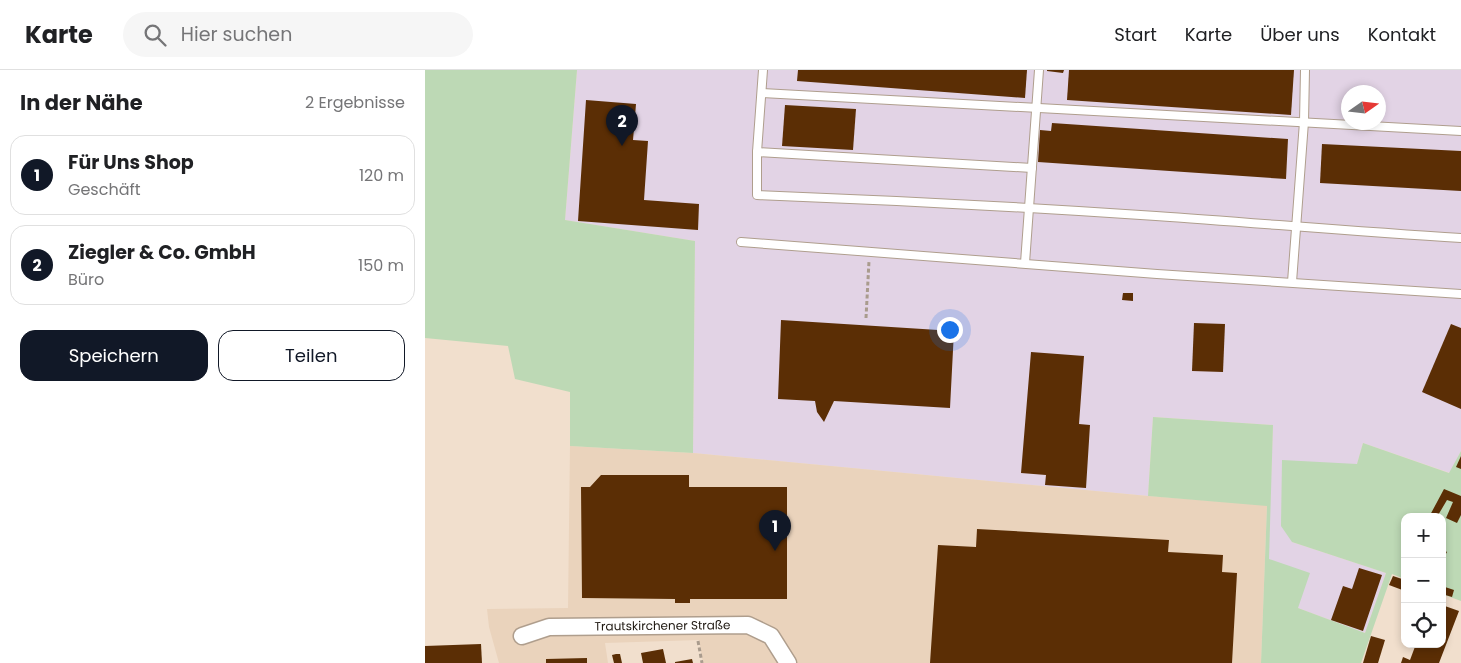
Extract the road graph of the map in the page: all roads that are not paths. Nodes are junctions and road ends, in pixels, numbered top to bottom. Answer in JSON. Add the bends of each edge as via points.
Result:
{"nodes":[{"id":1,"x":763,"y":70,"type":"edge"},
{"id":2,"x":1039,"y":70,"type":"edge"},
{"id":3,"x":1305,"y":70,"type":"edge"},
{"id":4,"x":761,"y":93,"type":"junction"},
{"id":5,"x":1036,"y":106,"type":"junction"},
{"id":6,"x":1304,"y":122,"type":"junction"},
{"id":7,"x":1461,"y":131,"type":"edge"},
{"id":8,"x":757,"y":152,"type":"junction"},
{"id":9,"x":1032,"y":168,"type":"junction"},
{"id":10,"x":1029,"y":208,"type":"junction"},
{"id":11,"x":1295,"y":226,"type":"junction"},
{"id":12,"x":1461,"y":238,"type":"edge"},
{"id":13,"x":741,"y":242,"type":"dead end"},
{"id":14,"x":1025,"y":263,"type":"junction"},
{"id":15,"x":1292,"y":282,"type":"junction"},
{"id":16,"x":1461,"y":294,"type":"edge"},
{"id":17,"x":522,"y":636,"type":"dead end"},
{"id":18,"x":788,"y":663,"type":"edge"}],
"edges":[{"from":1,"to":4,"type":"lane"},
{"from":2,"to":5,"type":"lane"},
{"from":3,"to":6,"type":"lane"},
{"from":4,"to":5,"type":"lane"},
{"from":4,"to":8,"type":"lane"},
{"from":5,"to":6,"type":"lane"},
{"from":5,"to":9,"type":"lane"},
{"from":6,"to":7,"type":"lane"},
{"from":6,"to":11,"type":"lane"},
{"from":8,"to":9,"type":"lane"},
{"from":8,"to":10,"type":"lane","via":[[757,195]]},
{"from":9,"to":10,"type":"lane"},
{"from":10,"to":11,"type":"lane"},
{"from":10,"to":14,"type":"lane"},
{"from":11,"to":12,"type":"lane"},
{"from":11,"to":15,"type":"lane"},
{"from":13,"to":14,"type":"lane"},
{"from":14,"to":15,"type":"lane"},
{"from":15,"to":16,"type":"lane"},
{"from":17,"to":18,"type":"street","name":"Trautskirchener Straße","via":[[549,627],[748,625],[771,636]]}]}
